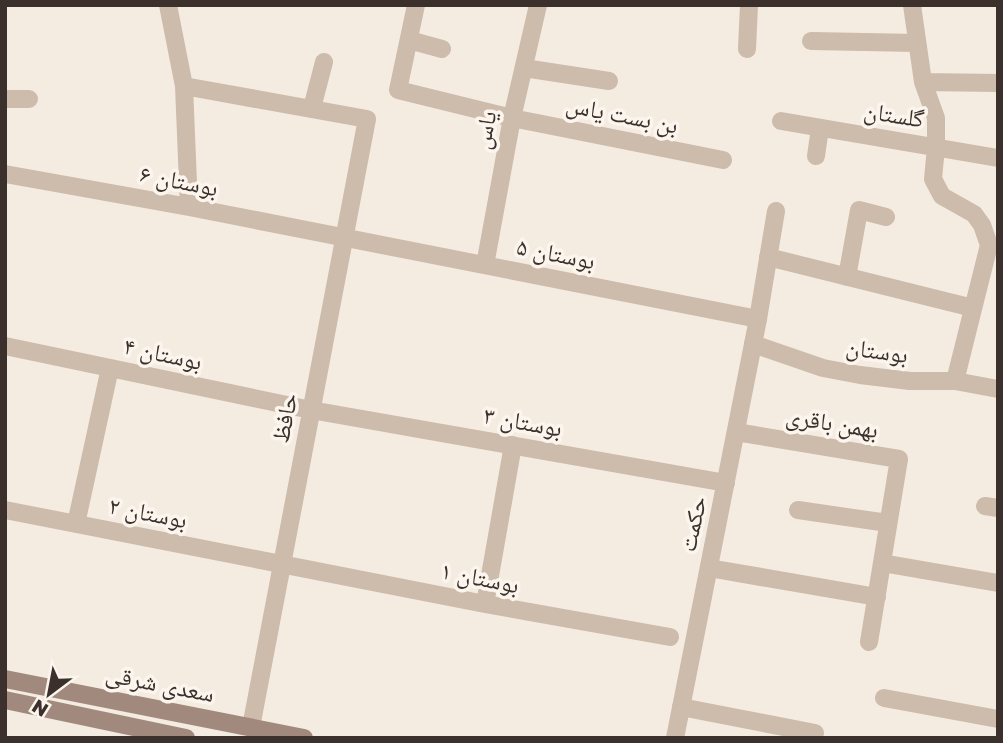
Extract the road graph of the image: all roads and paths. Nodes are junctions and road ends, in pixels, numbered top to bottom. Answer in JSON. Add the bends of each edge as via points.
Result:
{"nodes":[{"id":1,"x":168,"y":5,"type":"edge"},
{"id":2,"x":416,"y":5,"type":"edge"},
{"id":3,"x":538,"y":5,"type":"edge"},
{"id":4,"x":749,"y":5,"type":"edge"},
{"id":5,"x":912,"y":5,"type":"edge"},
{"id":6,"x":409,"y":40,"type":"junction"},
{"id":7,"x":811,"y":41,"type":"dead end"},
{"id":8,"x":918,"y":43,"type":"junction"},
{"id":9,"x":442,"y":49,"type":"dead end"},
{"id":10,"x":747,"y":49,"type":"dead end"},
{"id":11,"x":324,"y":62,"type":"dead end"},
{"id":12,"x":524,"y":68,"type":"junction"},
{"id":13,"x":609,"y":81,"type":"dead end"},
{"id":14,"x":923,"y":82,"type":"junction"},
{"id":15,"x":998,"y":83,"type":"edge"},
{"id":16,"x":184,"y":86,"type":"junction"},
{"id":17,"x":5,"y":99,"type":"edge"},
{"id":18,"x":29,"y":99,"type":"dead end"},
{"id":19,"x":312,"y":108,"type":"junction"},
{"id":20,"x":512,"y":118,"type":"junction"},
{"id":21,"x":781,"y":121,"type":"dead end"},
{"id":22,"x":820,"y":128,"type":"junction"},
{"id":23,"x":936,"y":147,"type":"junction"},
{"id":24,"x":816,"y":156,"type":"dead end"},
{"id":25,"x":998,"y":158,"type":"edge"},
{"id":26,"x":723,"y":160,"type":"dead end"},
{"id":27,"x":5,"y":174,"type":"edge"},
{"id":28,"x":189,"y":207,"type":"junction"},
{"id":29,"x":776,"y":211,"type":"dead end"},
{"id":30,"x":886,"y":217,"type":"dead end"},
{"id":31,"x":344,"y":238,"type":"junction"},
{"id":32,"x":768,"y":257,"type":"junction"},
{"id":33,"x":485,"y":265,"type":"junction"},
{"id":34,"x":847,"y":277,"type":"junction"},
{"id":35,"x":973,"y":308,"type":"junction"},
{"id":36,"x":758,"y":319,"type":"junction"},
{"id":37,"x":753,"y":344,"type":"junction"},
{"id":38,"x":5,"y":346,"type":"edge"},
{"id":39,"x":110,"y":368,"type":"junction"},
{"id":40,"x":955,"y":382,"type":"junction"},
{"id":41,"x":998,"y":389,"type":"edge"},
{"id":42,"x":312,"y":410,"type":"junction"},
{"id":43,"x":736,"y":432,"type":"junction"},
{"id":44,"x":513,"y":445,"type":"junction"},
{"id":45,"x":726,"y":483,"type":"junction"},
{"id":46,"x":5,"y":510,"type":"edge"},
{"id":47,"x":798,"y":510,"type":"dead end"},
{"id":48,"x":888,"y":523,"type":"junction"},
{"id":49,"x":76,"y":524,"type":"junction"},
{"id":50,"x":882,"y":563,"type":"junction"},
{"id":51,"x":282,"y":564,"type":"junction"},
{"id":52,"x":709,"y":568,"type":"junction"},
{"id":53,"x":998,"y":583,"type":"edge"},
{"id":54,"x":877,"y":597,"type":"junction"},
{"id":55,"x":485,"y":604,"type":"junction"},
{"id":56,"x":670,"y":637,"type":"dead end"},
{"id":57,"x":869,"y":642,"type":"dead end"},
{"id":58,"x":5,"y":679,"type":"edge"},
{"id":59,"x":884,"y":698,"type":"dead end"},
{"id":60,"x":5,"y":700,"type":"edge"},
{"id":61,"x":681,"y":707,"type":"junction"},
{"id":62,"x":998,"y":719,"type":"edge"},
{"id":63,"x":251,"y":727,"type":"junction"},
{"id":64,"x":815,"y":733,"type":"dead end"},
{"id":65,"x":186,"y":738,"type":"edge"},
{"id":66,"x":304,"y":738,"type":"edge"},
{"id":67,"x":675,"y":738,"type":"edge"}],
"edges":[{"from":1,"to":16,"type":"street"},
{"from":2,"to":6,"type":"street"},
{"from":3,"to":12,"type":"street","name":"یاس"},
{"from":4,"to":10,"type":"street"},
{"from":5,"to":8,"type":"street"},
{"from":6,"to":9,"type":"street"},
{"from":6,"to":20,"type":"street","name":"بن بست یاس","via":[[398,90]]},
{"from":7,"to":8,"type":"street"},
{"from":8,"to":14,"type":"street"},
{"from":11,"to":19,"type":"street"},
{"from":12,"to":13,"type":"street"},
{"from":12,"to":20,"type":"street","name":"یاس"},
{"from":14,"to":15,"type":"street"},
{"from":14,"to":23,"type":"street","via":[[936,118]]},
{"from":16,"to":19,"type":"street"},
{"from":16,"to":28,"type":"street"},
{"from":17,"to":18,"type":"street"},
{"from":19,"to":31,"type":"street","name":"حافظ","via":[[367,119]]},
{"from":20,"to":26,"type":"street","name":"بن بست یاس"},
{"from":20,"to":33,"type":"street","name":"یاس"},
{"from":21,"to":22,"type":"street","name":"گلستان"},
{"from":22,"to":23,"type":"street","name":"گلستان"},
{"from":22,"to":24,"type":"street"},
{"from":23,"to":25,"type":"street","name":"گلستان"},
{"from":23,"to":35,"type":"street","via":[[933,179],[942,196],[974,214],[989,245]]},
{"from":27,"to":28,"type":"street","name":"بوستان ۶"},
{"from":28,"to":31,"type":"street","name":"بوستان ۶"},
{"from":29,"to":32,"type":"street","name":"حکمت"},
{"from":30,"to":34,"type":"street","via":[[859,210]]},
{"from":31,"to":33,"type":"street","name":"بوستان ۵"},
{"from":31,"to":42,"type":"street","name":"حافظ"},
{"from":32,"to":34,"type":"street"},
{"from":32,"to":36,"type":"street","name":"حکمت"},
{"from":33,"to":36,"type":"street","name":"بوستان ۵"},
{"from":34,"to":35,"type":"street"},
{"from":35,"to":40,"type":"street"},
{"from":36,"to":37,"type":"street","name":"حکمت"},
{"from":37,"to":40,"type":"street","name":"بوستان","via":[[823,368],[860,375]]},
{"from":37,"to":43,"type":"street","name":"حکمت"},
{"from":38,"to":39,"type":"street","name":"بوستان ۴"},
{"from":39,"to":42,"type":"street","name":"بوستان ۴"},
{"from":39,"to":49,"type":"street"},
{"from":40,"to":41,"type":"street","name":"بوستان"},
{"from":42,"to":44,"type":"street","name":"بوستان ۳"},
{"from":42,"to":51,"type":"street","name":"حافظ"},
{"from":43,"to":45,"type":"street","name":"حکمت"},
{"from":43,"to":48,"type":"street","name":"بهمن باقری","via":[[899,458]]},
{"from":44,"to":45,"type":"street","name":"بوستان ۳"},
{"from":44,"to":55,"type":"street"},
{"from":45,"to":52,"type":"street","name":"حکمت"},
{"from":46,"to":49,"type":"street","name":"بوستان ۲"},
{"from":47,"to":48,"type":"street"},
{"from":48,"to":50,"type":"street","name":"بهمن باقری"},
{"from":49,"to":51,"type":"street","name":"بوستان ۲"},
{"from":50,"to":53,"type":"street"},
{"from":50,"to":54,"type":"street","name":"بهمن باقری"},
{"from":51,"to":55,"type":"street","name":"بوستان ۱"},
{"from":51,"to":63,"type":"street","name":"حافظ"},
{"from":52,"to":54,"type":"street"},
{"from":52,"to":61,"type":"street","name":"حکمت"},
{"from":54,"to":57,"type":"street","name":"بهمن باقری"},
{"from":55,"to":56,"type":"street","name":"بوستان ۱"},
{"from":58,"to":63,"type":"main road","name":"سعدی شرقی"},
{"from":59,"to":62,"type":"street"},
{"from":60,"to":65,"type":"main road","name":"سعدی شرقی"},
{"from":61,"to":64,"type":"street"},
{"from":61,"to":67,"type":"street","name":"حکمت"},
{"from":63,"to":66,"type":"main road","name":"سعدی شرقی"}]}
